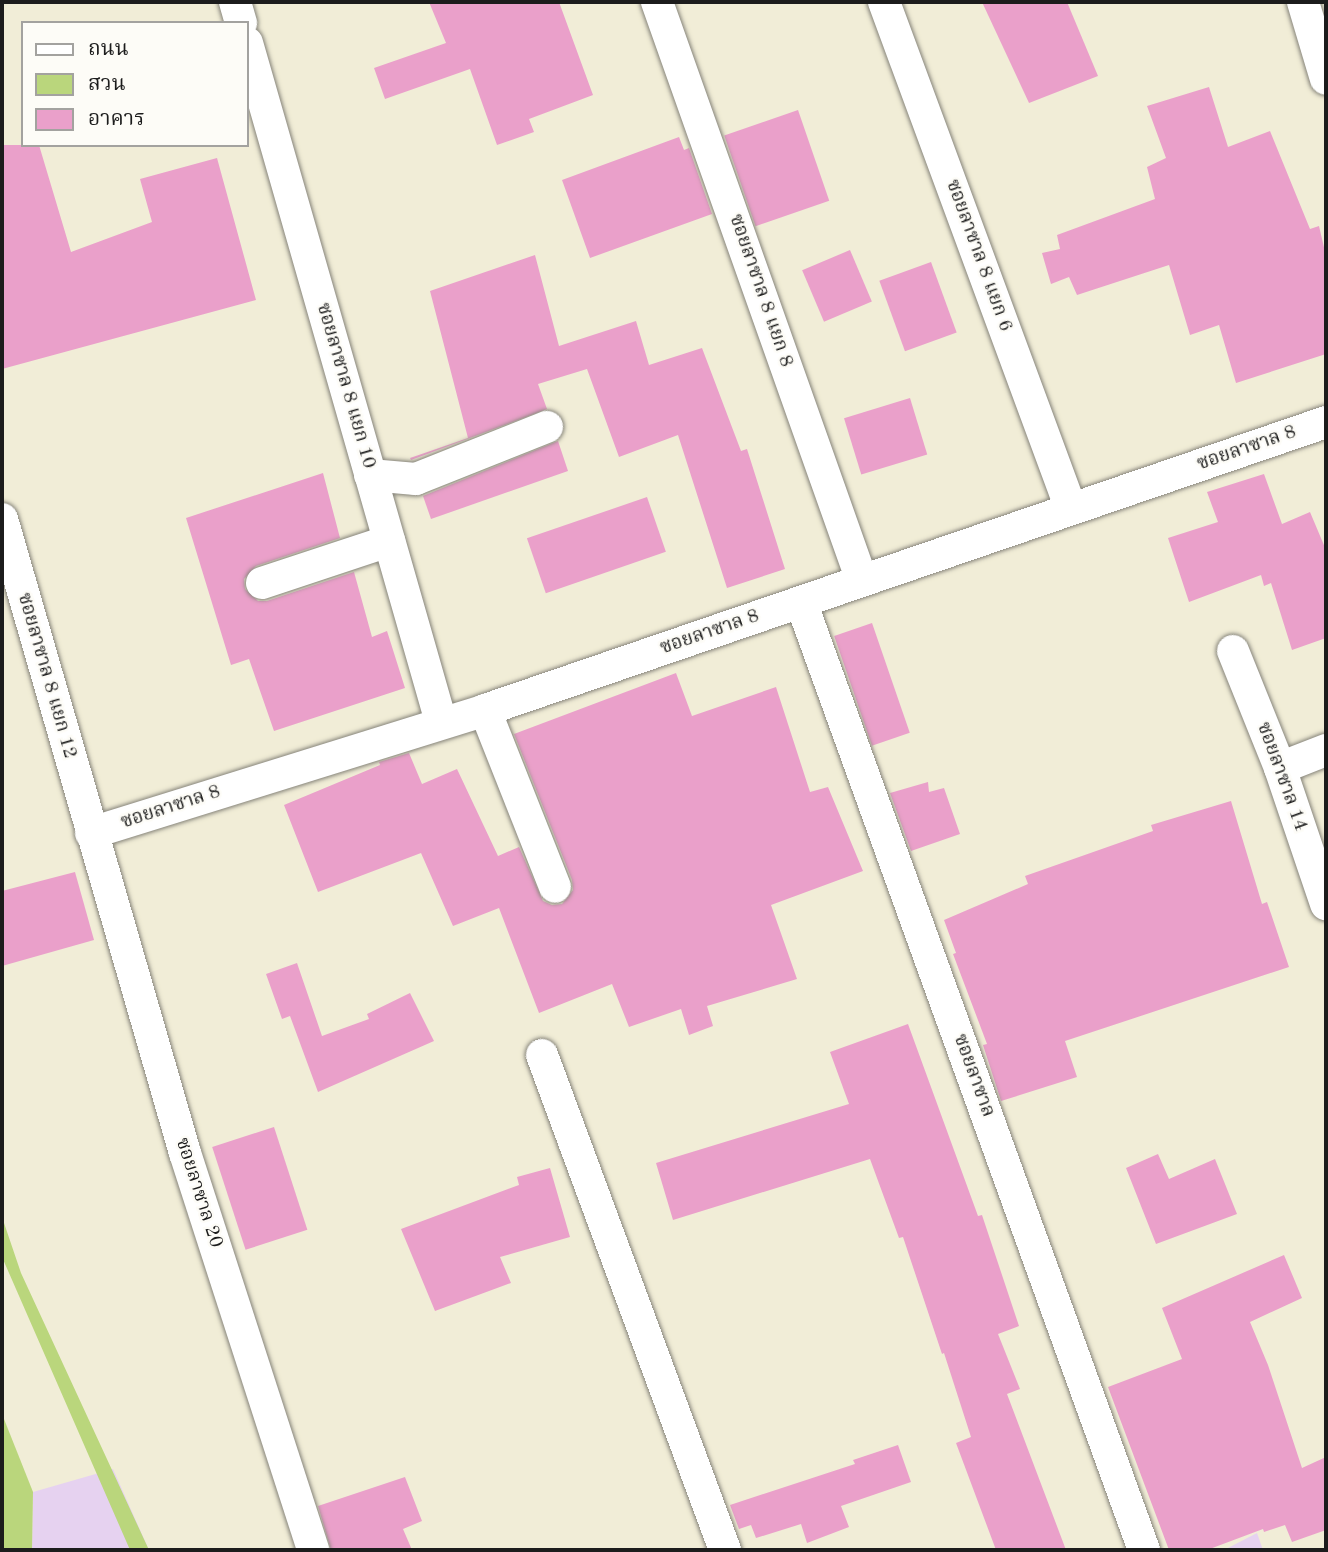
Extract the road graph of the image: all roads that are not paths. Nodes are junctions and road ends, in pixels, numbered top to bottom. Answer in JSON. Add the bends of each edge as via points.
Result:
{"nodes":[{"id":1,"x":235,"y":2,"type":"edge"},
{"id":2,"x":657,"y":2,"type":"edge"},
{"id":3,"x":884,"y":2,"type":"edge"},
{"id":4,"x":1303,"y":2,"type":"edge"},
{"id":5,"x":240,"y":21,"type":"edge"},
{"id":6,"x":248,"y":49,"type":"edge"},
{"id":7,"x":1326,"y":79,"type":"edge"},
{"id":8,"x":1326,"y":422,"type":"edge"},
{"id":9,"x":547,"y":427,"type":"dead end"},
{"id":10,"x":370,"y":475,"type":"junction"},
{"id":11,"x":1071,"y":509,"type":"junction"},
{"id":12,"x":2,"y":519,"type":"edge"},
{"id":13,"x":389,"y":541,"type":"junction"},
{"id":14,"x":862,"y":581,"type":"junction"},
{"id":15,"x":262,"y":583,"type":"dead end"},
{"id":16,"x":801,"y":602,"type":"junction"},
{"id":17,"x":1233,"y":651,"type":"dead end"},
{"id":18,"x":485,"y":710,"type":"junction"},
{"id":19,"x":441,"y":722,"type":"junction"},
{"id":20,"x":1326,"y":750,"type":"edge"},
{"id":21,"x":1280,"y":768,"type":"junction"},
{"id":22,"x":91,"y":833,"type":"junction"},
{"id":23,"x":555,"y":887,"type":"dead end"},
{"id":24,"x":1326,"y":904,"type":"edge"},
{"id":25,"x":542,"y":1055,"type":"dead end"},
{"id":26,"x":313,"y":1550,"type":"edge"},
{"id":27,"x":725,"y":1550,"type":"edge"},
{"id":28,"x":1144,"y":1550,"type":"edge"}],
"edges":[{"from":1,"to":5,"type":"street","name":"ซอยลาซาล 8 แยก 10"},
{"from":2,"to":14,"type":"street","name":"ซอยลาซาล 8 แยก 8"},
{"from":3,"to":11,"type":"street","name":"ซอยลาซาล 8 แยก 6"},
{"from":4,"to":7,"type":"street"},
{"from":6,"to":10,"type":"street","name":"ซอยลาซาล 8 แยก 10"},
{"from":8,"to":11,"type":"street","name":"ซอยลาซาล 8"},
{"from":9,"to":10,"type":"street","via":[[416,479]]},
{"from":10,"to":13,"type":"street","name":"ซอยลาซาล 8 แยก 10"},
{"from":11,"to":14,"type":"street","name":"ซอยลาซาล 8"},
{"from":12,"to":22,"type":"street","name":"ซอยลาซาล 8 แยก 12"},
{"from":13,"to":15,"type":"street"},
{"from":13,"to":19,"type":"street","name":"ซอยลาซาล 8 แยก 10"},
{"from":14,"to":16,"type":"street","name":"ซอยลาซาล 8"},
{"from":16,"to":18,"type":"street","name":"ซอยลาซาล 8"},
{"from":16,"to":28,"type":"street","name":"ซอยลาซาล"},
{"from":17,"to":21,"type":"street","name":"ซอยลาซาล 14"},
{"from":18,"to":19,"type":"street","name":"ซอยลาซาล 8"},
{"from":18,"to":23,"type":"street"},
{"from":19,"to":22,"type":"street","name":"ซอยลาซาล 8"},
{"from":20,"to":21,"type":"street"},
{"from":21,"to":24,"type":"street","name":"ซอยลาซาล 14"},
{"from":22,"to":26,"type":"street","name":"ซอยลาซาล 20","via":[[185,1153]]},
{"from":25,"to":27,"type":"street"}]}
